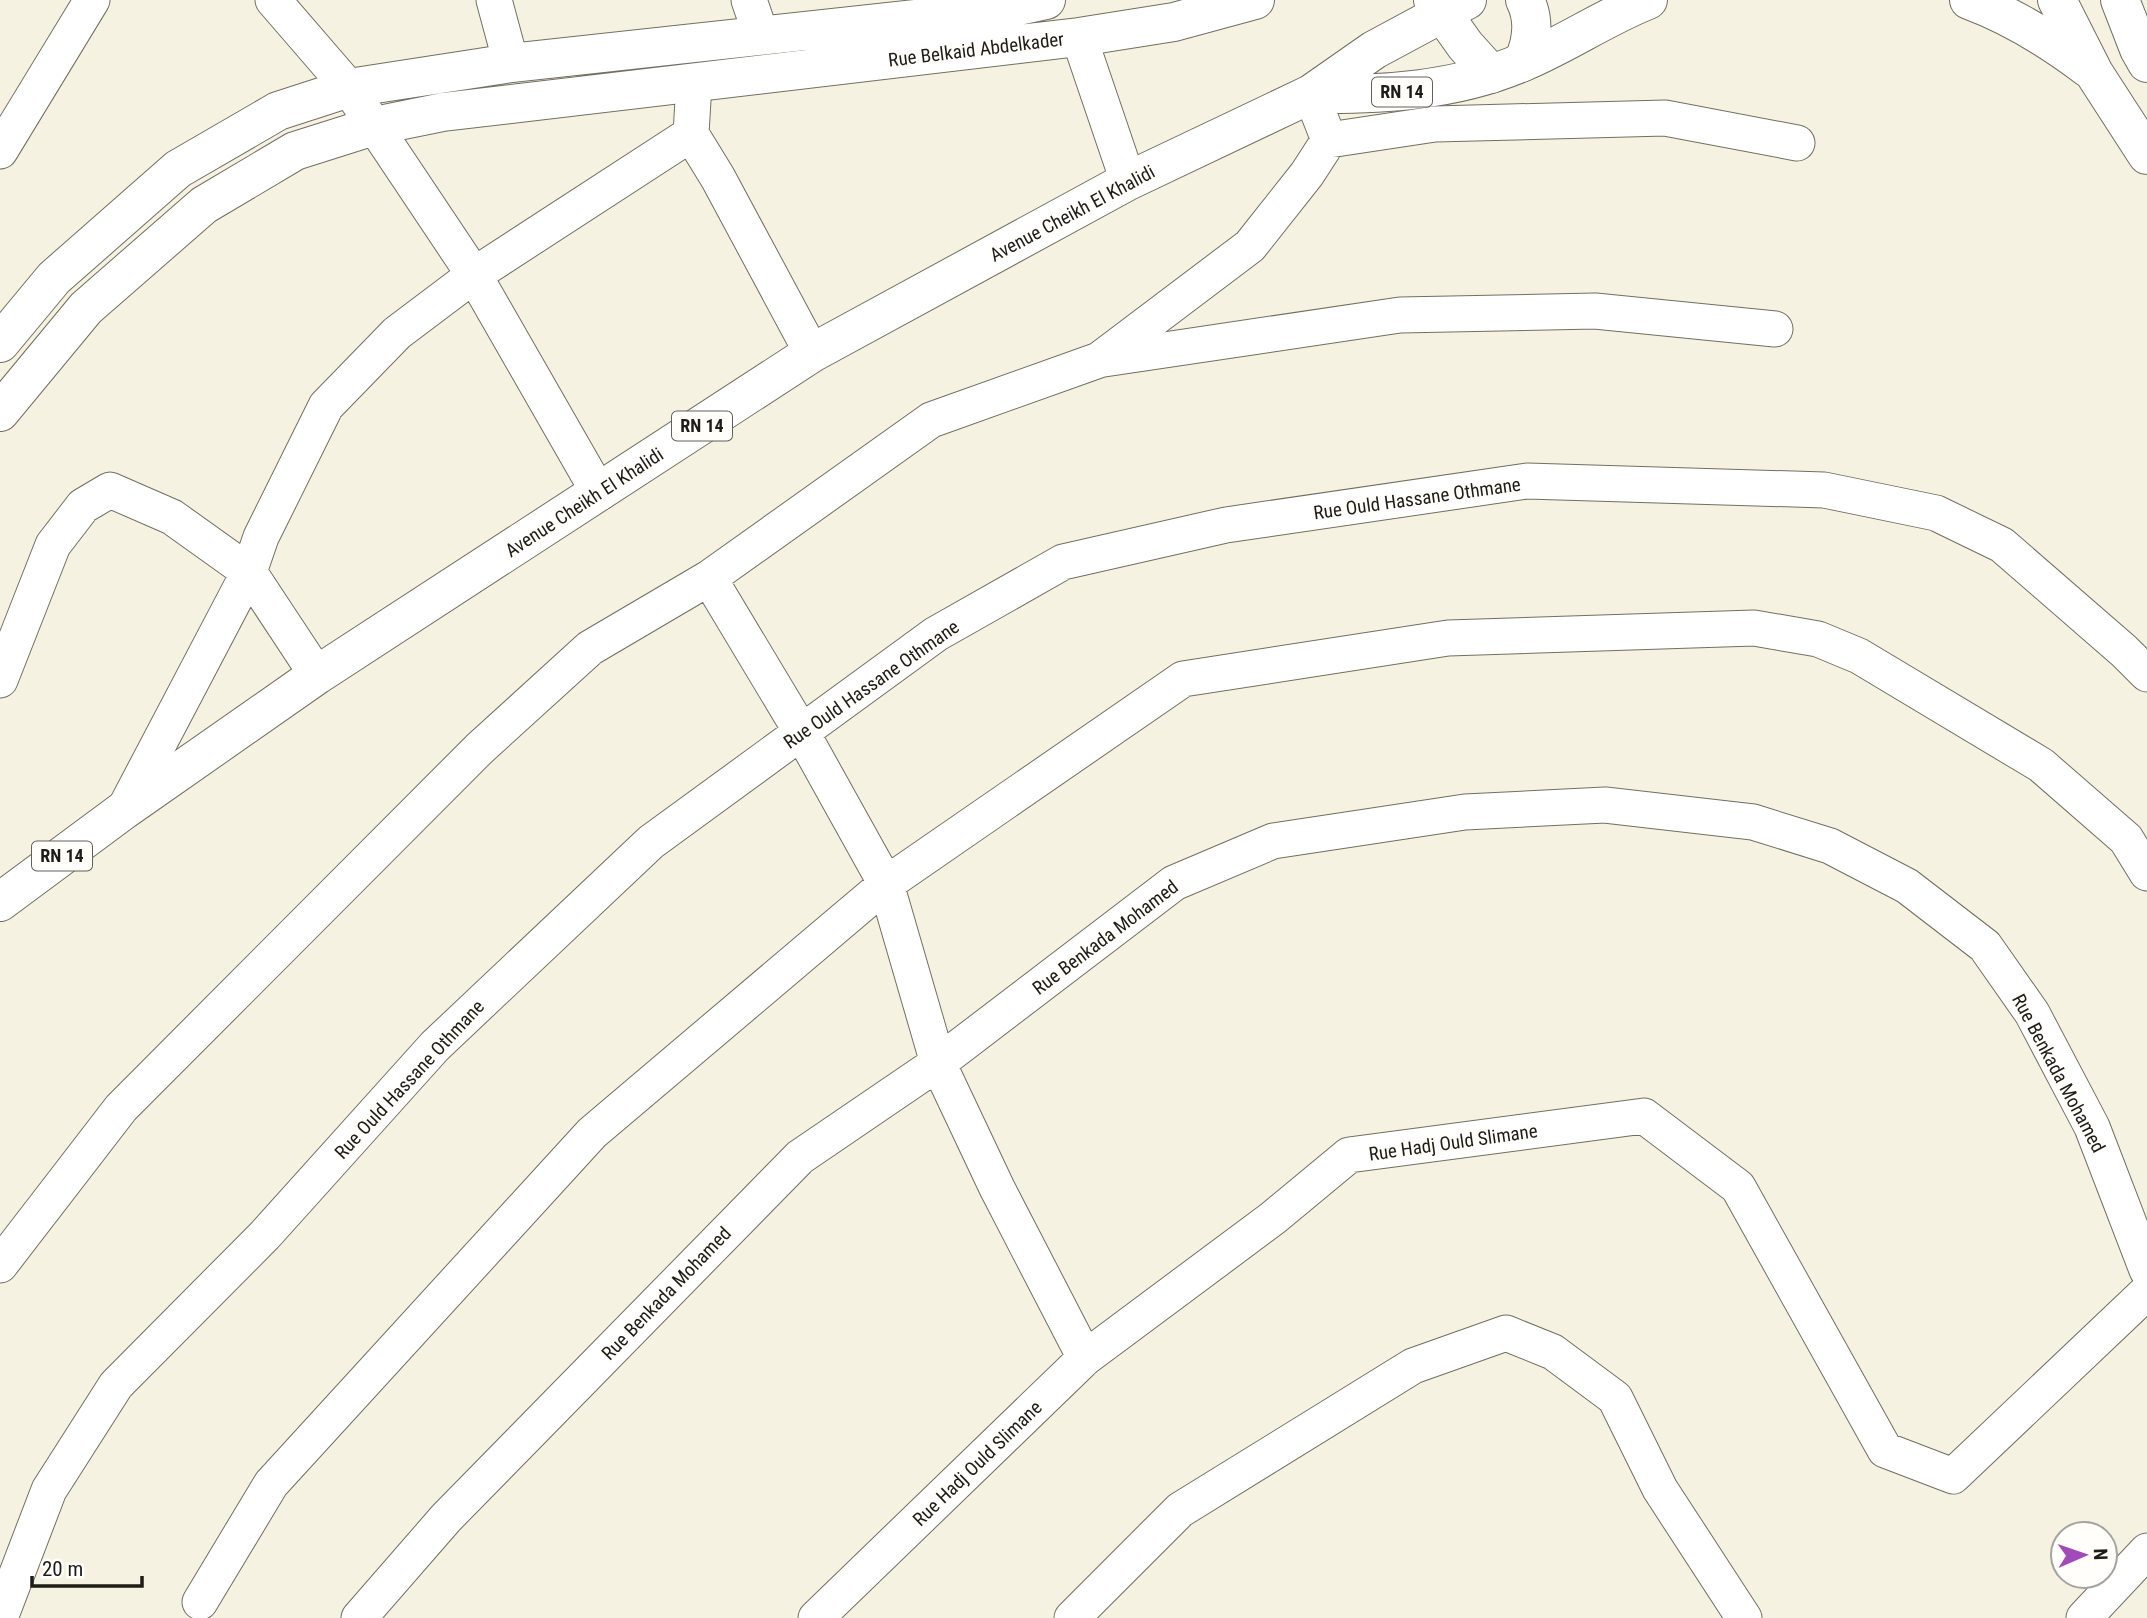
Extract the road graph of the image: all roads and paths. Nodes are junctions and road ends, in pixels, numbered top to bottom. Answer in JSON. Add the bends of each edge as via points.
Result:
{"nodes":[{"id":1,"x":92,"y":0,"type":"edge"},
{"id":2,"x":273,"y":0,"type":"edge"},
{"id":3,"x":494,"y":0,"type":"edge"},
{"id":4,"x":1046,"y":0,"type":"edge"},
{"id":5,"x":1255,"y":0,"type":"edge"},
{"id":6,"x":1525,"y":0,"type":"edge"},
{"id":7,"x":1648,"y":0,"type":"edge"},
{"id":8,"x":1969,"y":0,"type":"edge"},
{"id":9,"x":2057,"y":0,"type":"edge"},
{"id":10,"x":2120,"y":0,"type":"edge"},
{"id":11,"x":1447,"y":4,"type":"edge"},
{"id":12,"x":937,"y":8,"type":"edge"},
{"id":13,"x":755,"y":18,"type":"edge"},
{"id":14,"x":1079,"y":37,"type":"junction"},
{"id":15,"x":511,"y":63,"type":"junction"},
{"id":16,"x":2147,"y":63,"type":"edge"},
{"id":17,"x":1507,"y":68,"type":"junction"},
{"id":18,"x":2094,"y":73,"type":"junction"},
{"id":19,"x":694,"y":83,"type":"junction"},
{"id":20,"x":349,"y":88,"type":"junction"},
{"id":21,"x":1311,"y":94,"type":"junction"},
{"id":22,"x":374,"y":126,"type":"junction"},
{"id":23,"x":691,"y":134,"type":"junction"},
{"id":24,"x":1329,"y":140,"type":"junction"},
{"id":25,"x":1797,"y":143,"type":"dead end"},
{"id":26,"x":0,"y":151,"type":"edge"},
{"id":27,"x":2147,"y":155,"type":"edge"},
{"id":28,"x":1128,"y":181,"type":"junction"},
{"id":29,"x":474,"y":275,"type":"junction"},
{"id":30,"x":1775,"y":329,"type":"dead end"},
{"id":31,"x":0,"y":343,"type":"edge"},
{"id":32,"x":812,"y":353,"type":"junction"},
{"id":33,"x":1099,"y":360,"type":"junction"},
{"id":34,"x":0,"y":412,"type":"edge"},
{"id":35,"x":599,"y":493,"type":"junction"},
{"id":36,"x":248,"y":572,"type":"junction"},
{"id":37,"x":709,"y":578,"type":"junction"},
{"id":38,"x":2147,"y":674,"type":"edge"},
{"id":39,"x":317,"y":675,"type":"junction"},
{"id":40,"x":0,"y":680,"type":"edge"},
{"id":41,"x":802,"y":733,"type":"junction"},
{"id":42,"x":124,"y":810,"type":"junction"},
{"id":43,"x":2147,"y":873,"type":"edge"},
{"id":44,"x":886,"y":884,"type":"junction"},
{"id":45,"x":0,"y":902,"type":"edge"},
{"id":46,"x":937,"y":1063,"type":"junction"},
{"id":47,"x":0,"y":1265,"type":"edge"},
{"id":48,"x":2147,"y":1270,"type":"edge"},
{"id":49,"x":2147,"y":1292,"type":"edge"},
{"id":50,"x":1085,"y":1358,"type":"junction"},
{"id":51,"x":2147,"y":1551,"type":"edge"},
{"id":52,"x":201,"y":1602,"type":"dead end"},
{"id":53,"x":0,"y":1618,"type":"edge"},
{"id":54,"x":359,"y":1618,"type":"edge"},
{"id":55,"x":816,"y":1618,"type":"edge"},
{"id":56,"x":1072,"y":1618,"type":"edge"},
{"id":57,"x":1744,"y":1618,"type":"edge"},
{"id":58,"x":2084,"y":1618,"type":"edge"}],
"edges":[{"from":1,"to":26,"type":"street"},
{"from":2,"to":20,"type":"street"},
{"from":3,"to":15,"type":"street"},
{"from":4,"to":12,"type":"street","via":[[1005,9]]},
{"from":5,"to":14,"type":"street","name":"Rue Belkaid Abdelkader","via":[[1174,22]]},
{"from":6,"to":17,"type":"street","via":[[1531,20],[1529,49]]},
{"from":7,"to":17,"type":"street","name":"Avenue Cheikh El Khalidi","number":"RN 14"},
{"from":8,"to":18,"type":"street","via":[[2021,23]]},
{"from":9,"to":18,"type":"street"},
{"from":10,"to":16,"type":"street"},
{"from":11,"to":17,"type":"street","via":[[1465,45]]},
{"from":11,"to":21,"type":"street","name":"Avenue Cheikh El Khalidi","number":"RN 14"},
{"from":12,"to":13,"type":"street"},
{"from":13,"to":15,"type":"street"},
{"from":14,"to":19,"type":"street","name":"Rue Belkaid Abdelkader"},
{"from":14,"to":28,"type":"street"},
{"from":15,"to":20,"type":"street"},
{"from":17,"to":21,"type":"street","name":"Avenue Cheikh El Khalidi","number":"RN 14","via":[[1402,92]]},
{"from":18,"to":27,"type":"street"},
{"from":19,"to":22,"type":"street","name":"Rue Belkaid Abdelkader","via":[[443,112]]},
{"from":19,"to":23,"type":"street"},
{"from":20,"to":22,"type":"street"},
{"from":20,"to":31,"type":"street","via":[[278,111],[178,169],[54,278]]},
{"from":21,"to":24,"type":"street"},
{"from":21,"to":28,"type":"street","name":"Avenue Cheikh El Khalidi","number":"RN 14"},
{"from":22,"to":29,"type":"street"},
{"from":22,"to":34,"type":"street","name":"Rue Belkaid Abdelkader","via":[[295,151],[204,205],[86,308]]},
{"from":23,"to":29,"type":"street"},
{"from":23,"to":32,"type":"street"},
{"from":24,"to":25,"type":"street","via":[[1435,124],[1665,118]]},
{"from":24,"to":33,"type":"street","via":[[1250,246]]},
{"from":28,"to":32,"type":"street","name":"Avenue Cheikh El Khalidi","number":"RN 14"},
{"from":29,"to":35,"type":"street"},
{"from":29,"to":36,"type":"street","via":[[397,333],[326,406]]},
{"from":30,"to":33,"type":"street","via":[[1595,311],[1400,315]]},
{"from":32,"to":35,"type":"street","name":"Avenue Cheikh El Khalidi","number":"RN 14"},
{"from":33,"to":37,"type":"street","via":[[931,420]]},
{"from":35,"to":39,"type":"street","name":"Avenue Cheikh El Khalidi","number":"RN 14"},
{"from":36,"to":39,"type":"street"},
{"from":36,"to":40,"type":"street","via":[[172,517],[110,489],[83,506],[53,545]]},
{"from":36,"to":42,"type":"street"},
{"from":37,"to":41,"type":"street"},
{"from":37,"to":47,"type":"street","via":[[590,648],[479,749],[121,1108]]},
{"from":38,"to":41,"type":"street","name":"Rue Ould Hassane Othmane","via":[[2003,545],[1936,513],[1825,489],[1527,481],[1226,525],[1063,562],[936,634]]},
{"from":39,"to":42,"type":"street","name":"Avenue Cheikh El Khalidi","number":"RN 14"},
{"from":41,"to":44,"type":"street"},
{"from":41,"to":53,"type":"street","name":"Rue Ould Hassane Othmane","via":[[651,842],[435,1046],[265,1235],[116,1385],[49,1490]]},
{"from":42,"to":45,"type":"street","name":"Avenue Cheikh El Khalidi","number":"RN 14"},
{"from":43,"to":44,"type":"street","via":[[2126,839],[2041,765],[1859,656],[1818,639],[1754,628],[1448,638],[1183,680]]},
{"from":44,"to":46,"type":"street"},
{"from":44,"to":52,"type":"street","via":[[592,1133],[271,1484]]},
{"from":46,"to":48,"type":"street","name":"Rue Benkada Mohamed","via":[[1174,883],[1273,841],[1465,812],[1605,805],[1753,822],[1830,846],[1907,886],[1985,946],[2032,1013],[2092,1127]]},
{"from":46,"to":50,"type":"street"},
{"from":46,"to":54,"type":"street","name":"Rue Benkada Mohamed","via":[[800,1157],[446,1517]]},
{"from":49,"to":50,"type":"street","name":"Rue Hadj Ould Slimane","via":[[1953,1476],[1885,1450],[1738,1187],[1644,1116],[1349,1155],[1273,1218]]},
{"from":50,"to":55,"type":"street","name":"Rue Hadj Ould Slimane"},
{"from":51,"to":58,"type":"street"},
{"from":56,"to":57,"type":"street","via":[[1180,1510],[1413,1366],[1506,1333],[1553,1352],[1615,1398],[1660,1489]]}]}
